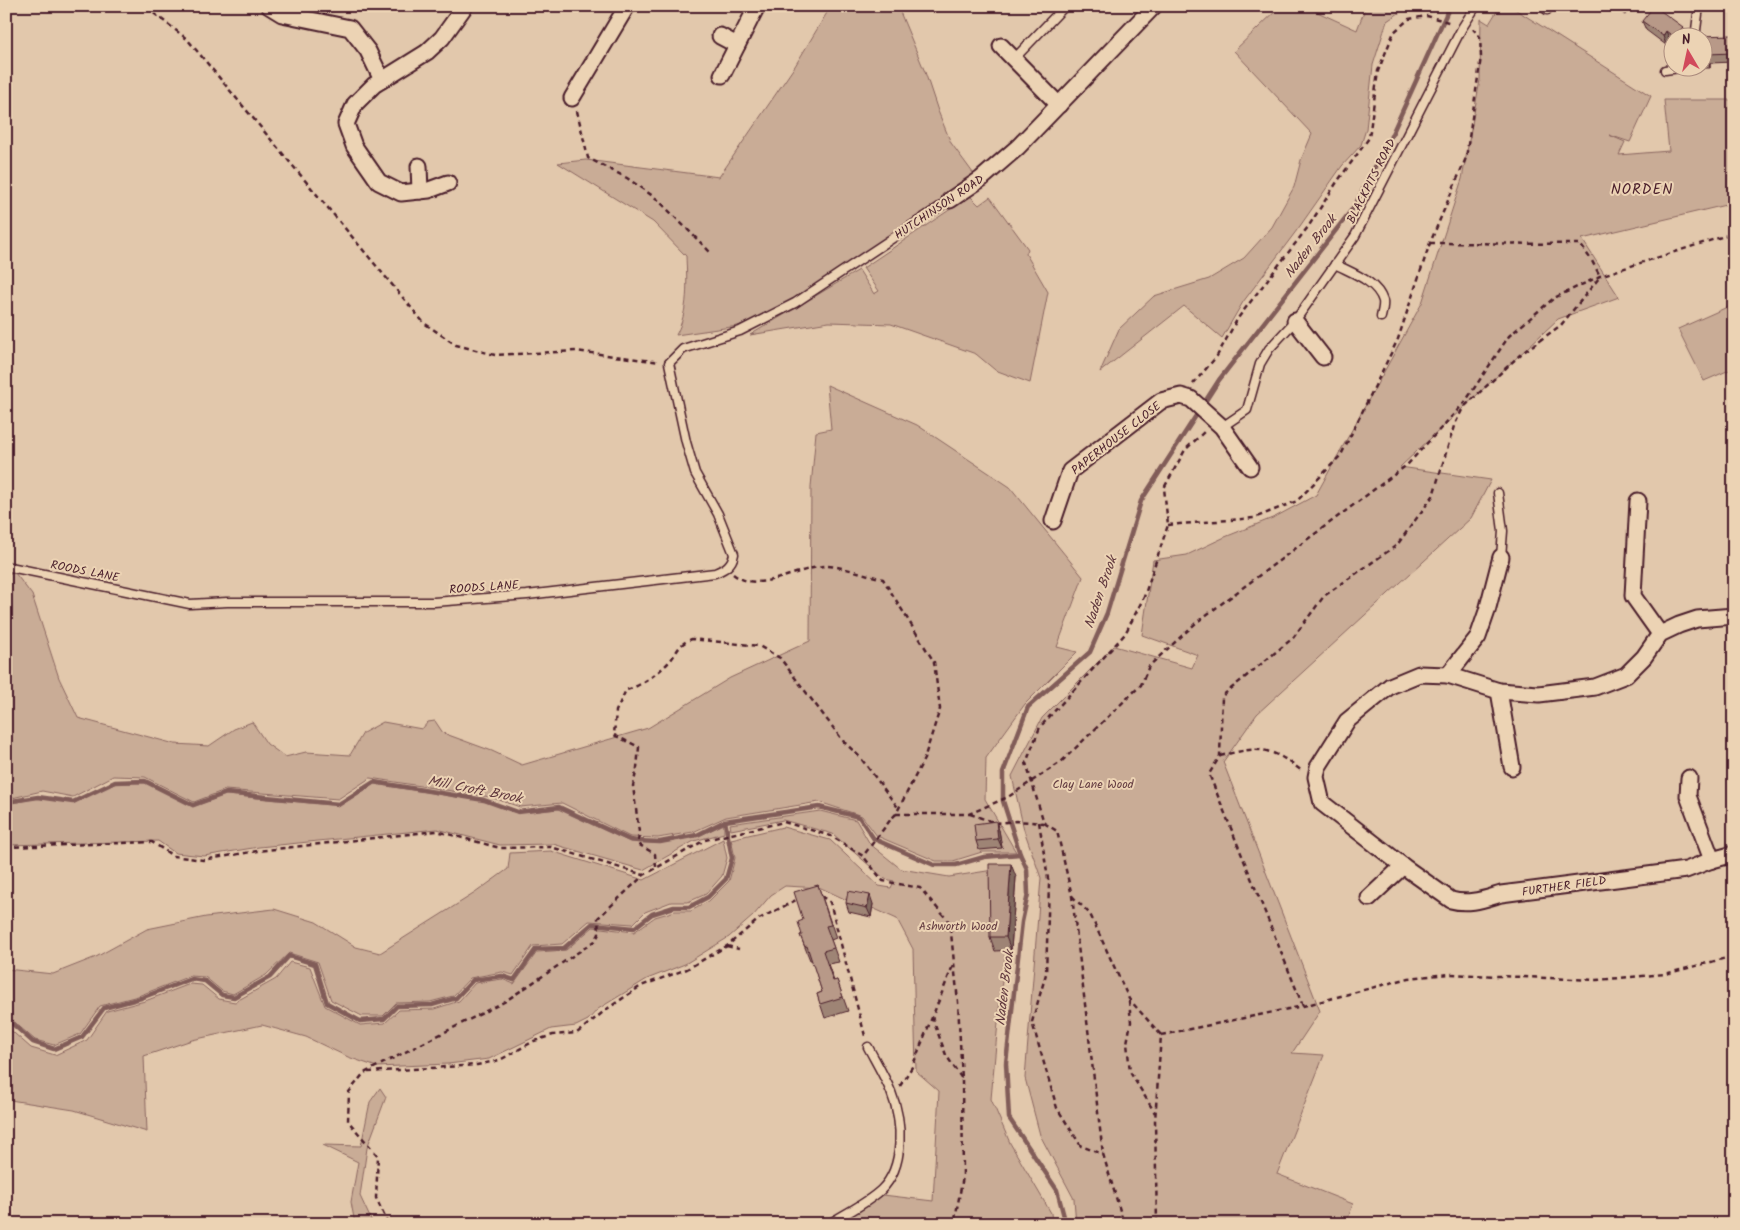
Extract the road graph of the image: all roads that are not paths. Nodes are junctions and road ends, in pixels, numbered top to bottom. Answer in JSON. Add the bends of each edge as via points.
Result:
{"nodes":[{"id":1,"x":269,"y":6,"type":"edge"},
{"id":2,"x":465,"y":6,"type":"edge"},
{"id":3,"x":627,"y":6,"type":"edge"},
{"id":4,"x":757,"y":6,"type":"edge"},
{"id":5,"x":1066,"y":6,"type":"edge"},
{"id":6,"x":1154,"y":6,"type":"edge"},
{"id":7,"x":1476,"y":6,"type":"edge"},
{"id":8,"x":1699,"y":6,"type":"edge"},
{"id":9,"x":1697,"y":28,"type":"edge"},
{"id":10,"x":720,"y":36,"type":"dead end"},
{"id":11,"x":737,"y":45,"type":"junction"},
{"id":12,"x":1001,"y":46,"type":"dead end"},
{"id":13,"x":1014,"y":59,"type":"junction"},
{"id":14,"x":722,"y":75,"type":"dead end"},
{"id":15,"x":382,"y":80,"type":"junction"},
{"id":16,"x":574,"y":87,"type":"road end"},
{"id":17,"x":1059,"y":105,"type":"junction"},
{"id":18,"x":419,"y":166,"type":"dead end"},
{"id":19,"x":448,"y":183,"type":"dead end"},
{"id":20,"x":420,"y":191,"type":"junction"},
{"id":21,"x":950,"y":200,"type":"joint"},
{"id":22,"x":1335,"y":264,"type":"junction"},
{"id":23,"x":1381,"y":317,"type":"dead end"},
{"id":24,"x":1295,"y":321,"type":"junction"},
{"id":25,"x":1323,"y":357,"type":"dead end"},
{"id":26,"x":1214,"y":420,"type":"junction"},
{"id":27,"x":1250,"y":467,"type":"dead end"},
{"id":28,"x":1498,"y":493,"type":"dead end"},
{"id":29,"x":1638,"y":500,"type":"dead end"},
{"id":30,"x":1053,"y":521,"type":"dead end"},
{"id":31,"x":1501,"y":557,"type":"joint"},
{"id":32,"x":6,"y":568,"type":"edge"},
{"id":33,"x":726,"y":569,"type":"joint"},
{"id":34,"x":1734,"y":616,"type":"edge"},
{"id":35,"x":1660,"y":634,"type":"junction"},
{"id":36,"x":1448,"y":675,"type":"junction"},
{"id":37,"x":1499,"y":691,"type":"junction"},
{"id":38,"x":1512,"y":767,"type":"dead end"},
{"id":39,"x":1689,"y":778,"type":"dead end"},
{"id":40,"x":1734,"y":854,"type":"edge"},
{"id":41,"x":1712,"y":860,"type":"junction"},
{"id":42,"x":1403,"y":866,"type":"junction"},
{"id":43,"x":1369,"y":898,"type":"dead end"},
{"id":44,"x":868,"y":1047,"type":"road end"},
{"id":45,"x":829,"y":1224,"type":"edge"}],
"edges":[{"from":1,"to":15,"type":"street","via":[[282,14],[350,28],[368,51]]},
{"from":2,"to":15,"type":"street","via":[[442,38],[427,52]]},
{"from":3,"to":16,"type":"street"},
{"from":4,"to":11,"type":"street"},
{"from":5,"to":13,"type":"lane"},
{"from":6,"to":17,"type":"street","name":"HUTCHINSON ROAD"},
{"from":7,"to":22,"type":"lane","name":"BLACKPITS ROAD","via":[[1355,236]]},
{"from":8,"to":9,"type":"lane"},
{"from":10,"to":11,"type":"street"},
{"from":11,"to":14,"type":"street"},
{"from":12,"to":13,"type":"street"},
{"from":13,"to":17,"type":"street"},
{"from":15,"to":20,"type":"street","via":[[355,104],[346,124],[354,146],[379,182],[401,193]]},
{"from":17,"to":21,"type":"street","name":"HUTCHINSON ROAD","via":[[1018,147]]},
{"from":18,"to":20,"type":"street"},
{"from":19,"to":20,"type":"street"},
{"from":21,"to":33,"type":"lane","name":"HUTCHINSON ROAD","via":[[795,303],[740,331],[683,349],[669,363],[694,473],[718,514],[734,554]]},
{"from":22,"to":23,"type":"lane","via":[[1378,290],[1384,303]]},
{"from":22,"to":24,"type":"lane","name":"BLACKPITS ROAD"},
{"from":24,"to":25,"type":"street"},
{"from":24,"to":26,"type":"lane","name":"BLACKPITS ROAD","via":[[1260,364],[1247,410]]},
{"from":26,"to":27,"type":"street"},
{"from":26,"to":30,"type":"street","name":"PAPERHOUSE CLOSE","via":[[1187,397],[1161,401],[1070,471]]},
{"from":28,"to":31,"type":"lane","via":[[1503,531]]},
{"from":29,"to":35,"type":"street","via":[[1633,596]]},
{"from":31,"to":36,"type":"street","via":[[1478,636]]},
{"from":32,"to":33,"type":"lane","name":"ROODS LANE","via":[[190,604],[434,602],[641,583],[700,576]]},
{"from":34,"to":35,"type":"street","via":[[1697,619]]},
{"from":35,"to":37,"type":"street","via":[[1644,657],[1626,674],[1595,688],[1539,694]]},
{"from":36,"to":37,"type":"street"},
{"from":36,"to":42,"type":"street","name":"FURTHER FIELD","via":[[1419,674],[1390,686],[1347,721],[1318,767],[1316,777],[1322,803]]},
{"from":37,"to":38,"type":"street"},
{"from":39,"to":41,"type":"street","via":[[1688,796]]},
{"from":40,"to":41,"type":"street","name":"FURTHER FIELD"},
{"from":41,"to":42,"type":"street","name":"FURTHER FIELD","via":[[1686,870],[1501,894],[1474,902],[1451,900]]},
{"from":42,"to":43,"type":"street"},
{"from":44,"to":45,"type":"lane","via":[[897,1108],[897,1166],[880,1190]]}]}
